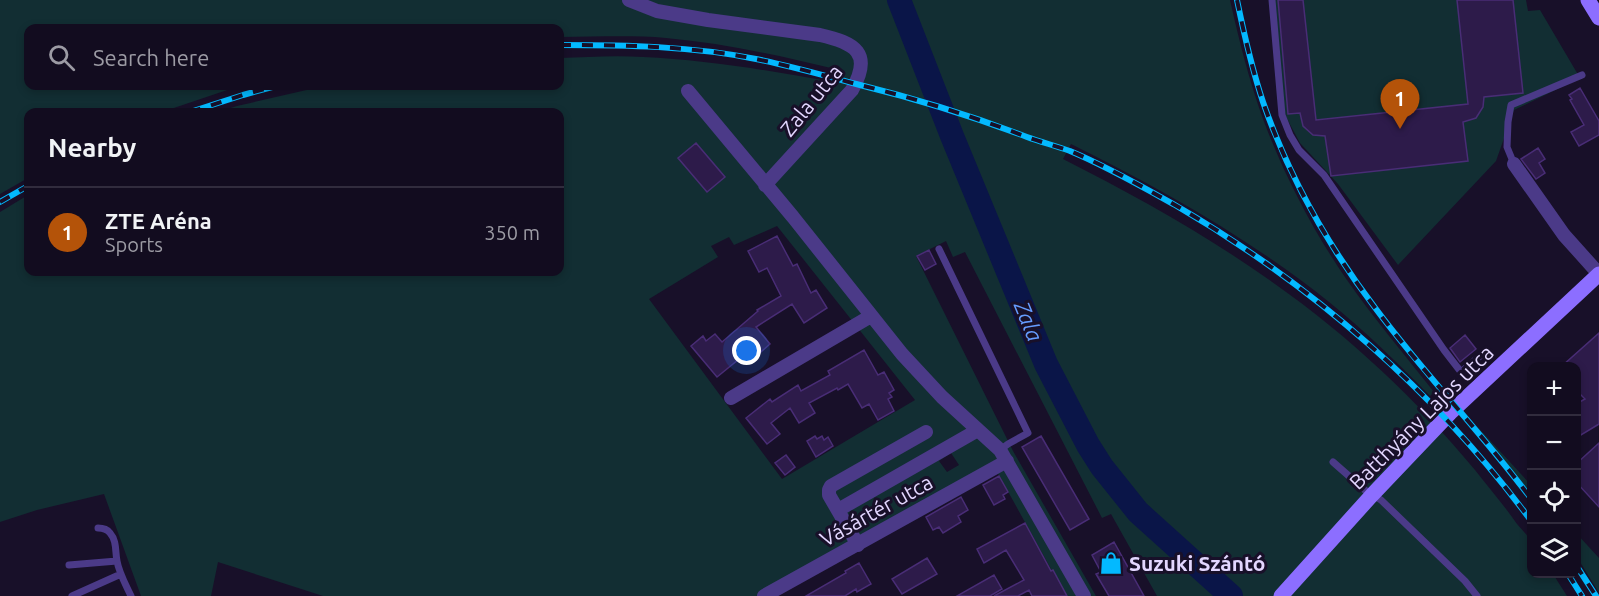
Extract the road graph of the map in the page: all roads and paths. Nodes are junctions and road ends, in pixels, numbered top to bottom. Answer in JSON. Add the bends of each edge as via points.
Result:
{"nodes":[{"id":1,"x":629,"y":0,"type":"edge"},
{"id":2,"x":1272,"y":0,"type":"edge"},
{"id":3,"x":1588,"y":0,"type":"edge"},
{"id":4,"x":1599,"y":18,"type":"edge"},
{"id":5,"x":1582,"y":75,"type":"dead end"},
{"id":6,"x":688,"y":92,"type":"dead end"},
{"id":7,"x":1514,"y":164,"type":"joint"},
{"id":8,"x":765,"y":185,"type":"junction"},
{"id":9,"x":939,"y":249,"type":"dead end"},
{"id":10,"x":1599,"y":274,"type":"edge"},
{"id":11,"x":871,"y":316,"type":"junction"},
{"id":12,"x":1490,"y":356,"type":"dead end"},
{"id":13,"x":731,"y":398,"type":"dead end"},
{"id":14,"x":978,"y":430,"type":"junction"},
{"id":15,"x":937,"y":454,"type":"junction"},
{"id":16,"x":1004,"y":455,"type":"junction"},
{"id":17,"x":1333,"y":462,"type":"dead end"},
{"id":18,"x":1372,"y":495,"type":"junction"},
{"id":19,"x":838,"y":510,"type":"junction"},
{"id":20,"x":98,"y":528,"type":"dead end"},
{"id":21,"x":858,"y":545,"type":"junction"},
{"id":22,"x":117,"y":561,"type":"junction"},
{"id":23,"x":69,"y":565,"type":"dead end"},
{"id":24,"x":121,"y":574,"type":"junction"},
{"id":25,"x":72,"y":596,"type":"edge"},
{"id":26,"x":131,"y":596,"type":"edge"},
{"id":27,"x":764,"y":596,"type":"edge"},
{"id":28,"x":1084,"y":596,"type":"edge"},
{"id":29,"x":1281,"y":596,"type":"edge"},
{"id":30,"x":1477,"y":596,"type":"edge"}],
"edges":[{"from":1,"to":8,"type":"street","name":"Zala utca","via":[[657,11],[828,37],[850,44],[858,53],[861,72],[852,90]]},
{"from":2,"to":12,"type":"lane","via":[[1282,115],[1294,144],[1324,175],[1461,372],[1486,351]]},
{"from":3,"to":4,"type":"street"},
{"from":5,"to":7,"type":"lane","via":[[1511,105],[1507,147]]},
{"from":6,"to":8,"type":"street"},
{"from":7,"to":10,"type":"street","via":[[1564,236]]},
{"from":8,"to":11,"type":"street"},
{"from":9,"to":16,"type":"lane","via":[[1028,433],[1008,444]]},
{"from":10,"to":18,"type":"street","name":"Batthyány Lajos utca","via":[[1462,401]]},
{"from":11,"to":13,"type":"street"},
{"from":11,"to":14,"type":"street","via":[[942,398]]},
{"from":14,"to":15,"type":"street"},
{"from":14,"to":16,"type":"street"},
{"from":15,"to":19,"type":"street"},
{"from":15,"to":19,"type":"street","via":[[923,434],[831,486],[829,495]]},
{"from":16,"to":21,"type":"street","name":"Vásártér utca"},
{"from":16,"to":28,"type":"street"},
{"from":17,"to":18,"type":"lane"},
{"from":18,"to":29,"type":"street","name":"Batthyány Lajos utca"},
{"from":18,"to":30,"type":"lane"},
{"from":19,"to":21,"type":"street"},
{"from":20,"to":22,"type":"lane","via":[[110,532]]},
{"from":21,"to":27,"type":"street","name":"Vásártér utca"},
{"from":22,"to":23,"type":"lane"},
{"from":22,"to":24,"type":"lane"},
{"from":24,"to":25,"type":"lane"},
{"from":24,"to":26,"type":"lane"}]}
